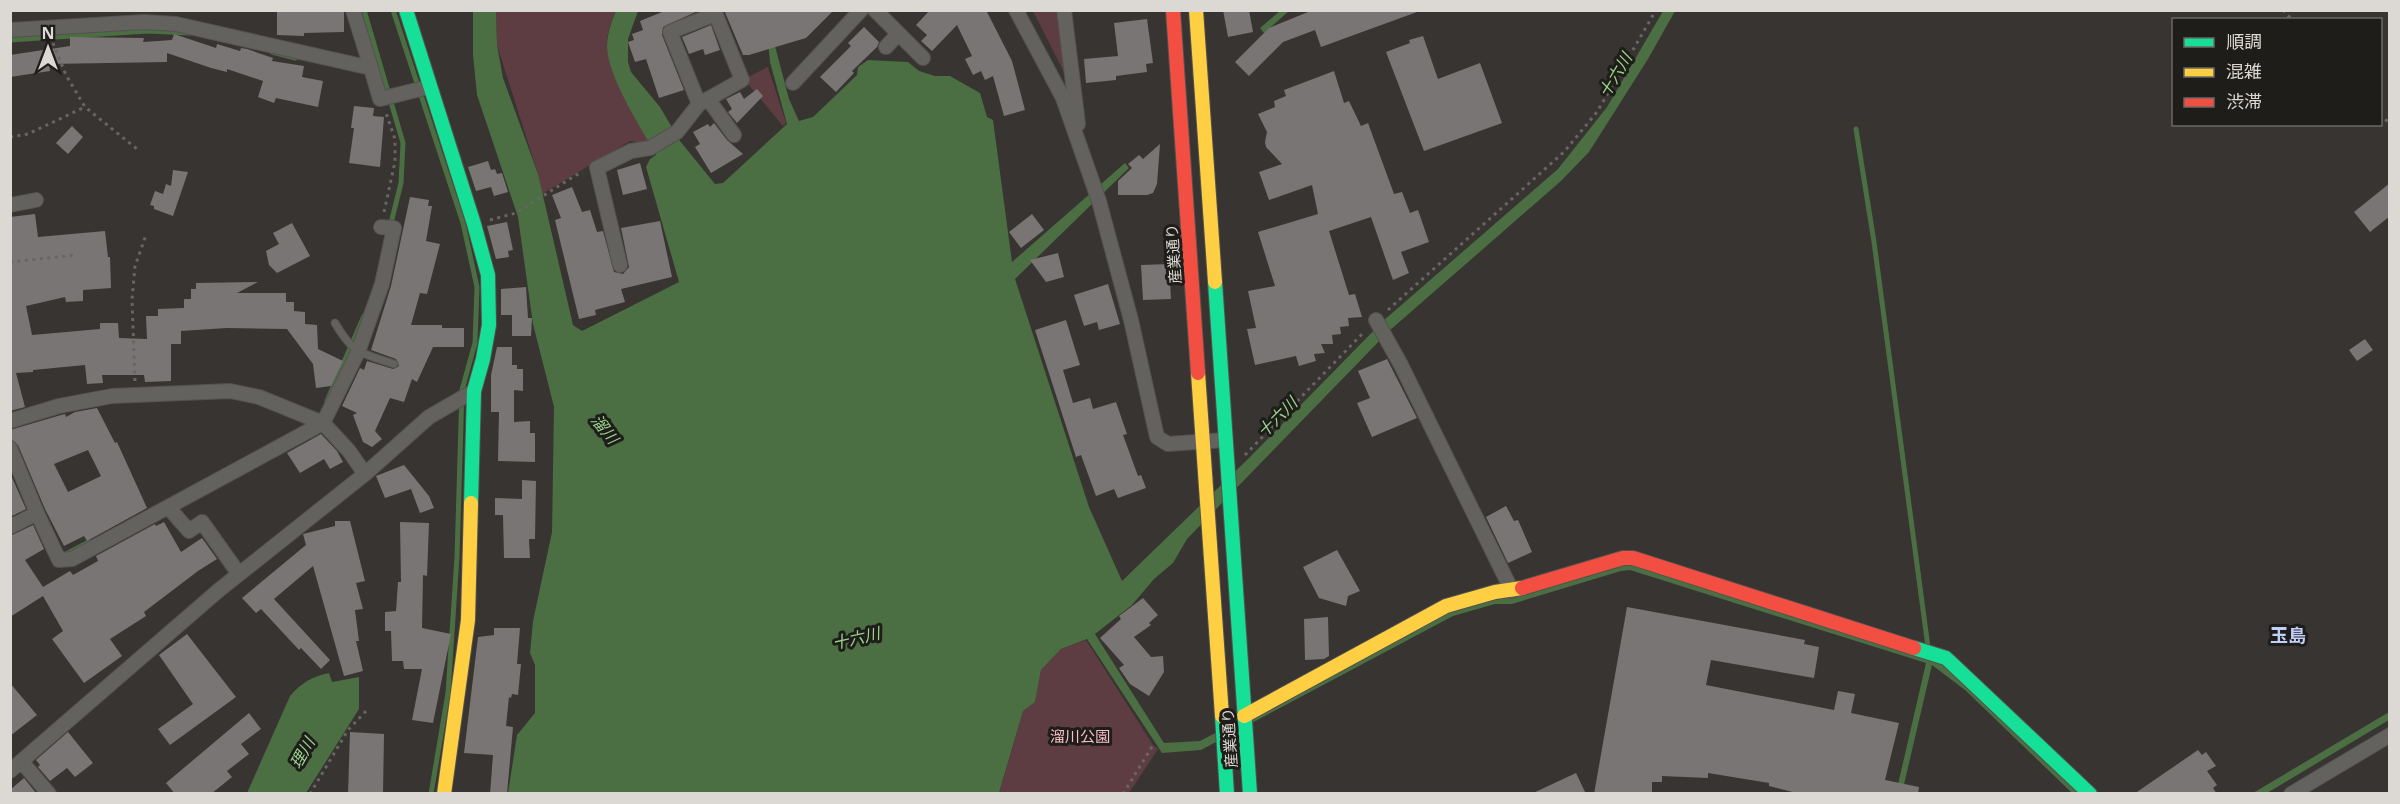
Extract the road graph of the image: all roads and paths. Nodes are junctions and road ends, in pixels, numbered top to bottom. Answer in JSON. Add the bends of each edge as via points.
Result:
{"nodes":[{"id":1,"x":353,"y":10,"type":"edge"},
{"id":2,"x":406,"y":10,"type":"edge"},
{"id":3,"x":861,"y":10,"type":"edge"},
{"id":4,"x":875,"y":10,"type":"edge"},
{"id":5,"x":1016,"y":10,"type":"edge"},
{"id":6,"x":1064,"y":10,"type":"edge"},
{"id":7,"x":1173,"y":10,"type":"edge"},
{"id":8,"x":1196,"y":10,"type":"edge"},
{"id":9,"x":1656,"y":10,"type":"edge"},
{"id":10,"x":715,"y":12,"type":"edge"},
{"id":11,"x":10,"y":30,"type":"edge"},
{"id":12,"x":898,"y":34,"type":"junction"},
{"id":13,"x":53,"y":42,"type":"dead end"},
{"id":14,"x":886,"y":47,"type":"dead end"},
{"id":15,"x":923,"y":58,"type":"dead end"},
{"id":16,"x":372,"y":72,"type":"junction"},
{"id":17,"x":793,"y":83,"type":"dead end"},
{"id":18,"x":421,"y":89,"type":"junction"},
{"id":19,"x":387,"y":97,"type":"junction"},
{"id":20,"x":704,"y":102,"type":"junction"},
{"id":21,"x":85,"y":107,"type":"junction"},
{"id":22,"x":734,"y":135,"type":"dead end"},
{"id":23,"x":10,"y":136,"type":"edge"},
{"id":24,"x":1080,"y":146,"type":"junction"},
{"id":25,"x":138,"y":149,"type":"dead end"},
{"id":26,"x":597,"y":168,"type":"junction"},
{"id":27,"x":36,"y":200,"type":"dead end"},
{"id":28,"x":10,"y":205,"type":"edge"},
{"id":29,"x":474,"y":224,"type":"junction"},
{"id":30,"x":386,"y":227,"type":"joint"},
{"id":31,"x":146,"y":235,"type":"dead end"},
{"id":32,"x":76,"y":255,"type":"dead end"},
{"id":33,"x":10,"y":262,"type":"edge"},
{"id":34,"x":620,"y":265,"type":"dead end"},
{"id":35,"x":1376,"y":320,"type":"junction"},
{"id":36,"x":335,"y":323,"type":"dead end"},
{"id":37,"x":354,"y":349,"type":"junction"},
{"id":38,"x":394,"y":364,"type":"dead end"},
{"id":39,"x":474,"y":391,"type":"junction"},
{"id":40,"x":136,"y":395,"type":"junction"},
{"id":41,"x":10,"y":421,"type":"edge"},
{"id":42,"x":318,"y":421,"type":"junction"},
{"id":43,"x":1225,"y":440,"type":"junction"},
{"id":44,"x":1203,"y":442,"type":"junction"},
{"id":45,"x":10,"y":448,"type":"edge"},
{"id":46,"x":1228,"y":472,"type":"junction"},
{"id":47,"x":365,"y":474,"type":"junction"},
{"id":48,"x":168,"y":507,"type":"junction"},
{"id":49,"x":37,"y":513,"type":"junction"},
{"id":50,"x":10,"y":527,"type":"edge"},
{"id":51,"x":239,"y":574,"type":"junction"},
{"id":52,"x":1512,"y":591,"type":"junction"},
{"id":53,"x":368,"y":710,"type":"dead end"},
{"id":54,"x":1244,"y":716,"type":"junction"},
{"id":55,"x":2390,"y":735,"type":"edge"},
{"id":56,"x":1153,"y":745,"type":"dead end"},
{"id":57,"x":16,"y":766,"type":"edge"},
{"id":58,"x":49,"y":794,"type":"edge"},
{"id":59,"x":310,"y":794,"type":"edge"},
{"id":60,"x":444,"y":794,"type":"edge"},
{"id":61,"x":1123,"y":794,"type":"edge"},
{"id":62,"x":1227,"y":794,"type":"edge"},
{"id":63,"x":1250,"y":794,"type":"edge"},
{"id":64,"x":2090,"y":794,"type":"edge"},
{"id":65,"x":2291,"y":794,"type":"edge"}],
"edges":[{"from":1,"to":16,"type":"street"},
{"from":2,"to":18,"type":"street"},
{"from":3,"to":17,"type":"street"},
{"from":4,"to":12,"type":"street"},
{"from":5,"to":24,"type":"street","via":[[1063,98]]},
{"from":6,"to":24,"type":"street"},
{"from":7,"to":44,"type":"street","name":"産業通り"},
{"from":8,"to":43,"type":"street"},
{"from":9,"to":35,"type":"path","via":[[1597,112],[1564,152]]},
{"from":10,"to":20,"type":"street","via":[[742,80]]},
{"from":10,"to":20,"type":"street","via":[[670,32]]},
{"from":11,"to":16,"type":"street","via":[[144,22],[176,24]]},
{"from":12,"to":14,"type":"street"},
{"from":12,"to":15,"type":"street"},
{"from":13,"to":21,"type":"path"},
{"from":16,"to":19,"type":"street"},
{"from":18,"to":19,"type":"street"},
{"from":18,"to":29,"type":"street"},
{"from":19,"to":30,"type":"path","via":[[395,162]]},
{"from":20,"to":22,"type":"street"},
{"from":20,"to":26,"type":"street","via":[[677,132],[650,148]]},
{"from":21,"to":23,"type":"path","via":[[28,134]]},
{"from":21,"to":25,"type":"path"},
{"from":24,"to":44,"type":"street","via":[[1109,236],[1157,437],[1168,444]]},
{"from":26,"to":29,"type":"path","via":[[576,175],[516,213]]},
{"from":26,"to":34,"type":"street"},
{"from":27,"to":28,"type":"street"},
{"from":29,"to":39,"type":"street","via":[[488,275],[489,325]]},
{"from":30,"to":37,"type":"street","via":[[382,284]]},
{"from":31,"to":40,"type":"path","via":[[135,266],[132,300]]},
{"from":32,"to":33,"type":"path"},
{"from":35,"to":46,"type":"path"},
{"from":35,"to":52,"type":"street"},
{"from":36,"to":37,"type":"lane"},
{"from":37,"to":38,"type":"lane"},
{"from":37,"to":42,"type":"street"},
{"from":39,"to":47,"type":"street","via":[[429,417]]},
{"from":39,"to":60,"type":"street","via":[[468,620]]},
{"from":40,"to":41,"type":"street","via":[[59,406]]},
{"from":40,"to":42,"type":"street","via":[[230,391],[259,397]]},
{"from":42,"to":47,"type":"street","via":[[349,451]]},
{"from":42,"to":48,"type":"street"},
{"from":43,"to":44,"type":"street"},
{"from":43,"to":46,"type":"street"},
{"from":44,"to":62,"type":"street","name":"産業通り"},
{"from":45,"to":49,"type":"street"},
{"from":46,"to":54,"type":"street","name":"産業通り"},
{"from":47,"to":51,"type":"street"},
{"from":48,"to":49,"type":"street","via":[[72,559],[59,560]]},
{"from":48,"to":51,"type":"street","via":[[189,531],[202,522]]},
{"from":49,"to":50,"type":"street"},
{"from":51,"to":57,"type":"street"},
{"from":52,"to":54,"type":"street","via":[[1446,606]]},
{"from":52,"to":64,"type":"street","via":[[1633,558],[1946,658]]},
{"from":53,"to":59,"type":"path","via":[[348,730]]},
{"from":54,"to":63,"type":"street","name":"産業通り"},
{"from":55,"to":65,"type":"street"},
{"from":56,"to":61,"type":"path"},
{"from":57,"to":58,"type":"street"}]}
